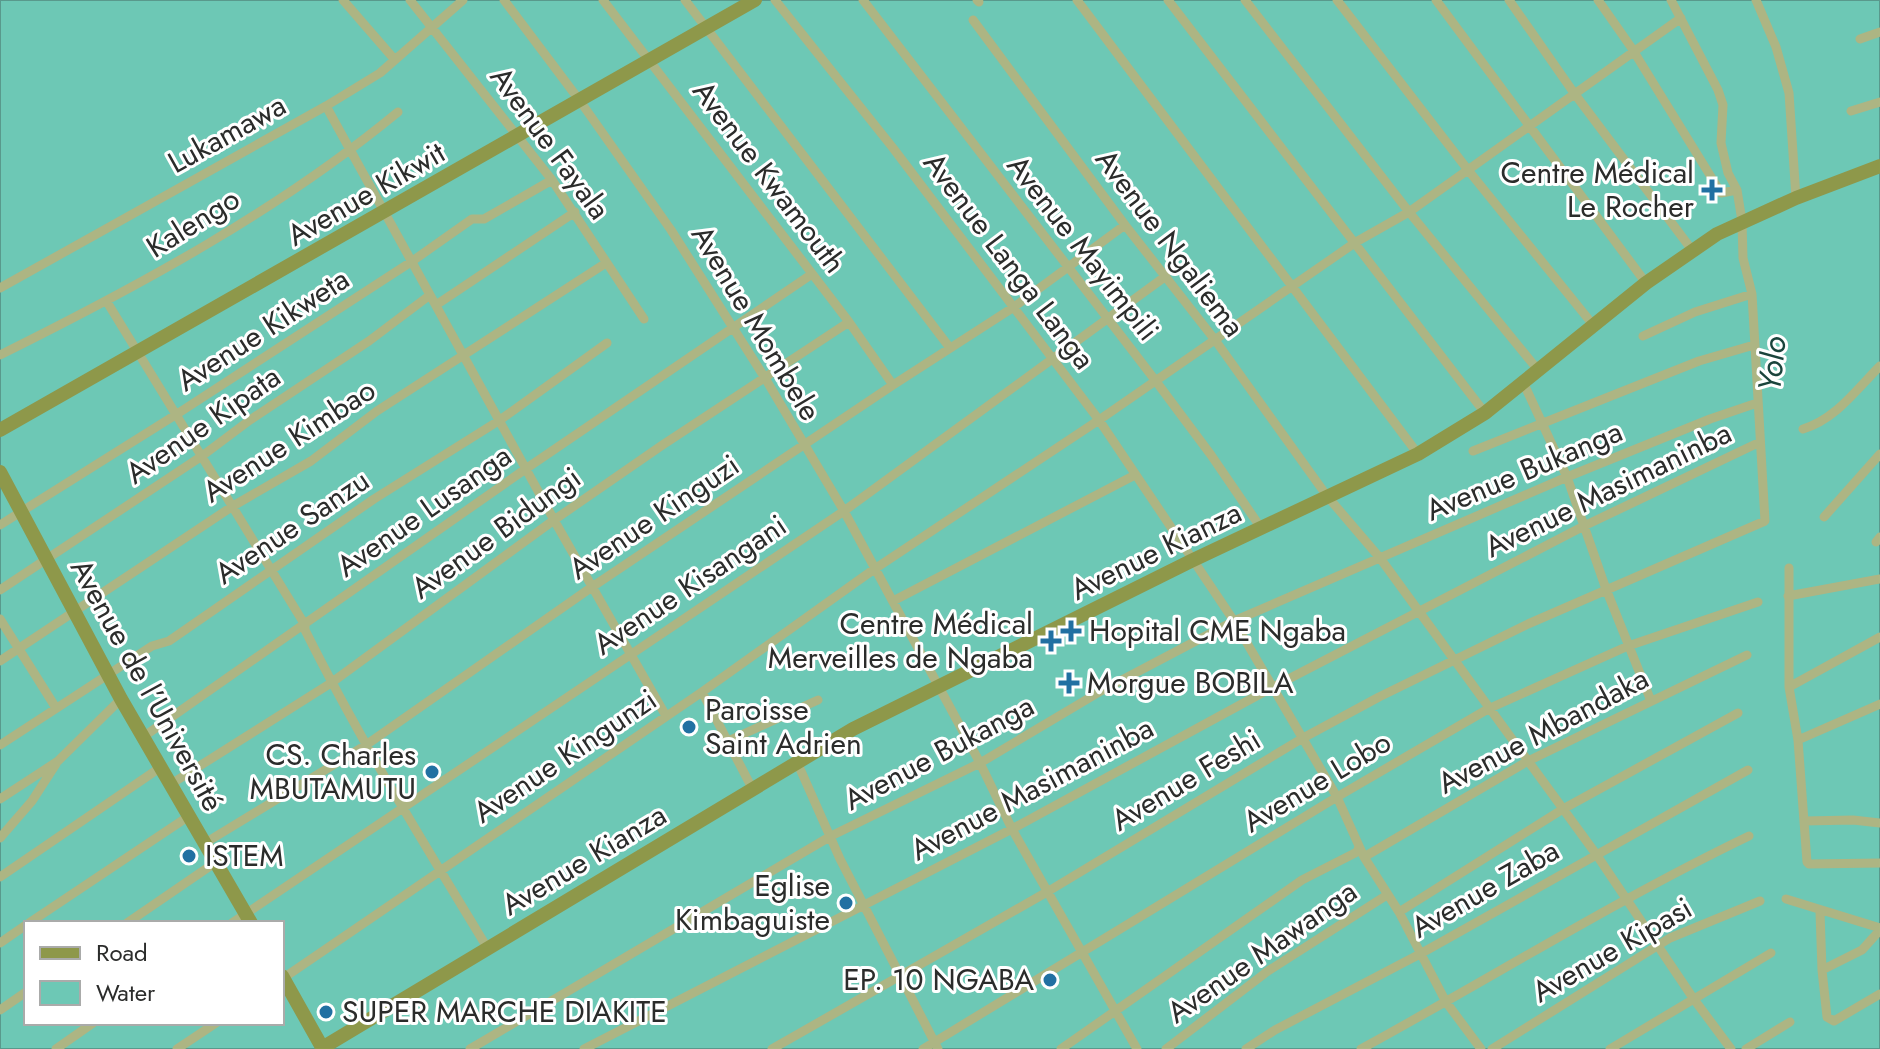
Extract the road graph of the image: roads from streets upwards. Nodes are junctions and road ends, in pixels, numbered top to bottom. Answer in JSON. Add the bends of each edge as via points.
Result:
{"nodes":[{"id":1,"x":343,"y":0,"type":"edge"},
{"id":2,"x":410,"y":0,"type":"edge"},
{"id":3,"x":463,"y":0,"type":"edge"},
{"id":4,"x":504,"y":0,"type":"edge"},
{"id":5,"x":603,"y":0,"type":"edge"},
{"id":6,"x":685,"y":0,"type":"edge"},
{"id":7,"x":755,"y":0,"type":"edge"},
{"id":8,"x":775,"y":0,"type":"edge"},
{"id":9,"x":863,"y":0,"type":"edge"},
{"id":10,"x":1077,"y":0,"type":"edge"},
{"id":11,"x":1168,"y":0,"type":"edge"},
{"id":12,"x":1245,"y":0,"type":"edge"},
{"id":13,"x":1337,"y":0,"type":"edge"},
{"id":14,"x":1436,"y":0,"type":"edge"},
{"id":15,"x":1509,"y":0,"type":"edge"},
{"id":16,"x":1598,"y":0,"type":"edge"},
{"id":17,"x":1671,"y":0,"type":"edge"},
{"id":18,"x":1756,"y":0,"type":"edge"},
{"id":19,"x":1681,"y":18,"type":"junction"},
{"id":20,"x":973,"y":20,"type":"dead end"},
{"id":21,"x":432,"y":27,"type":"junction"},
{"id":22,"x":708,"y":28,"type":"junction"},
{"id":23,"x":1880,"y":32,"type":"edge"},
{"id":24,"x":1860,"y":39,"type":"dead end"},
{"id":25,"x":1632,"y":51,"type":"junction"},
{"id":26,"x":395,"y":60,"type":"junction"},
{"id":27,"x":651,"y":61,"type":"junction"},
{"id":28,"x":1574,"y":93,"type":"junction"},
{"id":29,"x":580,"y":101,"type":"junction"},
{"id":30,"x":1880,"y":102,"type":"edge"},
{"id":31,"x":326,"y":106,"type":"junction"},
{"id":32,"x":1851,"y":111,"type":"dead end"},
{"id":33,"x":398,"y":112,"type":"dead end"},
{"id":34,"x":1530,"y":126,"type":"junction"},
{"id":35,"x":518,"y":137,"type":"junction"},
{"id":36,"x":351,"y":150,"type":"junction"},
{"id":37,"x":1880,"y":166,"type":"edge"},
{"id":38,"x":1468,"y":170,"type":"junction"},
{"id":39,"x":552,"y":180,"type":"junction"},
{"id":40,"x":1737,"y":190,"type":"junction"},
{"id":41,"x":1802,"y":196,"type":"junction"},
{"id":42,"x":386,"y":212,"type":"junction"},
{"id":43,"x":575,"y":212,"type":"junction"},
{"id":44,"x":1409,"y":212,"type":"junction"},
{"id":45,"x":1742,"y":221,"type":"junction"},
{"id":46,"x":1125,"y":225,"type":"junction"},
{"id":47,"x":1356,"y":242,"type":"junction"},
{"id":48,"x":1692,"y":250,"type":"junction"},
{"id":49,"x":411,"y":262,"type":"junction"},
{"id":50,"x":606,"y":263,"type":"junction"},
{"id":51,"x":1068,"y":269,"type":"junction"},
{"id":52,"x":812,"y":274,"type":"junction"},
{"id":53,"x":1166,"y":276,"type":"junction"},
{"id":54,"x":1646,"y":283,"type":"junction"},
{"id":55,"x":1293,"y":285,"type":"junction"},
{"id":56,"x":0,"y":288,"type":"edge"},
{"id":57,"x":1752,"y":294,"type":"junction"},
{"id":58,"x":430,"y":295,"type":"junction"},
{"id":59,"x":107,"y":302,"type":"junction"},
{"id":60,"x":436,"y":305,"type":"junction"},
{"id":61,"x":1014,"y":307,"type":"junction"},
{"id":62,"x":644,"y":319,"type":"dead end"},
{"id":63,"x":1108,"y":320,"type":"junction"},
{"id":64,"x":849,"y":322,"type":"junction"},
{"id":65,"x":1594,"y":326,"type":"junction"},
{"id":66,"x":734,"y":327,"type":"junction"},
{"id":67,"x":1643,"y":336,"type":"dead end"},
{"id":68,"x":1215,"y":340,"type":"junction"},
{"id":69,"x":607,"y":343,"type":"dead end"},
{"id":70,"x":1754,"y":345,"type":"junction"},
{"id":71,"x":950,"y":348,"type":"junction"},
{"id":72,"x":138,"y":353,"type":"junction"},
{"id":73,"x":0,"y":355,"type":"edge"},
{"id":74,"x":464,"y":356,"type":"junction"},
{"id":75,"x":1053,"y":359,"type":"junction"},
{"id":76,"x":1880,"y":366,"type":"edge"},
{"id":77,"x":1538,"y":370,"type":"junction"},
{"id":78,"x":765,"y":378,"type":"junction"},
{"id":79,"x":1155,"y":380,"type":"junction"},
{"id":80,"x":1523,"y":382,"type":"junction"},
{"id":81,"x":893,"y":385,"type":"junction"},
{"id":82,"x":1757,"y":403,"type":"junction"},
{"id":83,"x":1485,"y":413,"type":"junction"},
{"id":84,"x":177,"y":414,"type":"junction"},
{"id":85,"x":500,"y":420,"type":"junction"},
{"id":86,"x":1099,"y":420,"type":"junction"},
{"id":87,"x":1542,"y":423,"type":"junction"},
{"id":88,"x":1803,"y":429,"type":"dead end"},
{"id":89,"x":0,"y":430,"type":"edge"},
{"id":90,"x":1760,"y":442,"type":"junction"},
{"id":91,"x":804,"y":447,"type":"junction"},
{"id":92,"x":1473,"y":451,"type":"dead end"},
{"id":93,"x":1418,"y":454,"type":"junction"},
{"id":94,"x":1880,"y":454,"type":"edge"},
{"id":95,"x":202,"y":456,"type":"junction"},
{"id":96,"x":527,"y":468,"type":"junction"},
{"id":97,"x":0,"y":472,"type":"edge"},
{"id":98,"x":1135,"y":475,"type":"junction"},
{"id":99,"x":1567,"y":477,"type":"junction"},
{"id":100,"x":1327,"y":496,"type":"junction"},
{"id":101,"x":233,"y":506,"type":"junction"},
{"id":102,"x":21,"y":511,"type":"junction"},
{"id":103,"x":844,"y":511,"type":"junction"},
{"id":104,"x":1824,"y":517,"type":"dead end"},
{"id":105,"x":554,"y":520,"type":"junction"},
{"id":106,"x":0,"y":525,"type":"edge"},
{"id":107,"x":1584,"y":526,"type":"junction"},
{"id":108,"x":1261,"y":528,"type":"junction"},
{"id":109,"x":1380,"y":558,"type":"junction"},
{"id":110,"x":48,"y":560,"type":"junction"},
{"id":111,"x":1191,"y":561,"type":"junction"},
{"id":112,"x":1789,"y":568,"type":"dead end"},
{"id":113,"x":270,"y":570,"type":"junction"},
{"id":114,"x":873,"y":570,"type":"junction"},
{"id":115,"x":1880,"y":579,"type":"edge"},
{"id":116,"x":592,"y":587,"type":"junction"},
{"id":117,"x":1606,"y":589,"type":"junction"},
{"id":118,"x":0,"y":590,"type":"edge"},
{"id":119,"x":1788,"y":596,"type":"junction"},
{"id":120,"x":893,"y":601,"type":"junction"},
{"id":121,"x":1758,"y":602,"type":"dead end"},
{"id":122,"x":75,"y":610,"type":"junction"},
{"id":123,"x":1418,"y":612,"type":"junction"},
{"id":124,"x":0,"y":619,"type":"edge"},
{"id":125,"x":1234,"y":621,"type":"junction"},
{"id":126,"x":305,"y":625,"type":"junction"},
{"id":127,"x":1880,"y":637,"type":"edge"},
{"id":128,"x":1628,"y":646,"type":"junction"},
{"id":129,"x":19,"y":648,"type":"junction"},
{"id":130,"x":630,"y":654,"type":"junction"},
{"id":131,"x":1747,"y":655,"type":"dead end"},
{"id":132,"x":1452,"y":660,"type":"junction"},
{"id":133,"x":0,"y":661,"type":"edge"},
{"id":134,"x":108,"y":676,"type":"junction"},
{"id":135,"x":331,"y":683,"type":"junction"},
{"id":136,"x":1273,"y":687,"type":"junction"},
{"id":137,"x":1789,"y":687,"type":"junction"},
{"id":138,"x":938,"y":688,"type":"junction"},
{"id":139,"x":702,"y":692,"type":"junction"},
{"id":140,"x":121,"y":699,"type":"junction"},
{"id":141,"x":818,"y":700,"type":"dead end"},
{"id":142,"x":1651,"y":701,"type":"junction"},
{"id":143,"x":1880,"y":704,"type":"edge"},
{"id":144,"x":56,"y":708,"type":"junction"},
{"id":145,"x":1488,"y":709,"type":"junction"},
{"id":146,"x":1738,"y":713,"type":"dead end"},
{"id":147,"x":666,"y":716,"type":"junction"},
{"id":148,"x":143,"y":737,"type":"junction"},
{"id":149,"x":1303,"y":738,"type":"junction"},
{"id":150,"x":1798,"y":740,"type":"junction"},
{"id":151,"x":728,"y":741,"type":"junction"},
{"id":152,"x":0,"y":745,"type":"edge"},
{"id":153,"x":366,"y":745,"type":"junction"},
{"id":154,"x":58,"y":761,"type":"junction"},
{"id":155,"x":1528,"y":761,"type":"junction"},
{"id":156,"x":797,"y":762,"type":"junction"},
{"id":157,"x":980,"y":763,"type":"junction"},
{"id":158,"x":161,"y":767,"type":"junction"},
{"id":159,"x":1748,"y":770,"type":"dead end"},
{"id":160,"x":171,"y":784,"type":"junction"},
{"id":161,"x":752,"y":788,"type":"junction"},
{"id":162,"x":1337,"y":797,"type":"junction"},
{"id":163,"x":0,"y":799,"type":"edge"},
{"id":164,"x":402,"y":807,"type":"junction"},
{"id":165,"x":1563,"y":809,"type":"junction"},
{"id":166,"x":189,"y":816,"type":"junction"},
{"id":167,"x":1805,"y":821,"type":"junction"},
{"id":168,"x":1880,"y":823,"type":"edge"},
{"id":169,"x":1012,"y":829,"type":"junction"},
{"id":170,"x":831,"y":836,"type":"junction"},
{"id":171,"x":1749,"y":836,"type":"dead end"},
{"id":172,"x":0,"y":838,"type":"edge"},
{"id":173,"x":205,"y":843,"type":"junction"},
{"id":174,"x":1362,"y":852,"type":"junction"},
{"id":175,"x":1596,"y":854,"type":"junction"},
{"id":176,"x":216,"y":862,"type":"junction"},
{"id":177,"x":1880,"y":863,"type":"edge"},
{"id":178,"x":440,"y":870,"type":"junction"},
{"id":179,"x":0,"y":877,"type":"edge"},
{"id":180,"x":1047,"y":892,"type":"junction"},
{"id":181,"x":1387,"y":895,"type":"junction"},
{"id":182,"x":1625,"y":899,"type":"junction"},
{"id":183,"x":1786,"y":899,"type":"dead end"},
{"id":184,"x":1760,"y":901,"type":"dead end"},
{"id":185,"x":862,"y":905,"type":"junction"},
{"id":186,"x":1399,"y":912,"type":"junction"},
{"id":187,"x":1820,"y":912,"type":"junction"},
{"id":188,"x":248,"y":918,"type":"edge"},
{"id":189,"x":32,"y":921,"type":"edge"},
{"id":190,"x":130,"y":921,"type":"edge"},
{"id":191,"x":24,"y":927,"type":"edge"},
{"id":192,"x":1880,"y":929,"type":"edge"},
{"id":193,"x":0,"y":943,"type":"edge"},
{"id":194,"x":1659,"y":947,"type":"junction"},
{"id":195,"x":488,"y":949,"type":"junction"},
{"id":196,"x":1084,"y":952,"type":"junction"},
{"id":197,"x":1771,"y":953,"type":"dead end"},
{"id":198,"x":1420,"y":954,"type":"junction"},
{"id":199,"x":1822,"y":970,"type":"junction"},
{"id":200,"x":899,"y":974,"type":"junction"},
{"id":201,"x":284,"y":977,"type":"edge"},
{"id":202,"x":284,"y":982,"type":"edge"},
{"id":203,"x":24,"y":993,"type":"edge"},
{"id":204,"x":1880,"y":994,"type":"edge"},
{"id":205,"x":1693,"y":998,"type":"junction"},
{"id":206,"x":1446,"y":1002,"type":"junction"},
{"id":207,"x":0,"y":1010,"type":"edge"},
{"id":208,"x":1116,"y":1012,"type":"junction"},
{"id":209,"x":1790,"y":1022,"type":"dead end"},
{"id":210,"x":90,"y":1025,"type":"edge"},
{"id":211,"x":213,"y":1025,"type":"edge"},
{"id":212,"x":936,"y":1045,"type":"edge"},
{"id":213,"x":56,"y":1049,"type":"edge"},
{"id":214,"x":177,"y":1049,"type":"edge"},
{"id":215,"x":322,"y":1049,"type":"edge"},
{"id":216,"x":470,"y":1049,"type":"edge"},
{"id":217,"x":584,"y":1049,"type":"edge"},
{"id":218,"x":772,"y":1049,"type":"edge"},
{"id":219,"x":923,"y":1049,"type":"edge"},
{"id":220,"x":1061,"y":1049,"type":"edge"},
{"id":221,"x":1137,"y":1049,"type":"edge"},
{"id":222,"x":1166,"y":1049,"type":"edge"},
{"id":223,"x":1246,"y":1049,"type":"edge"},
{"id":224,"x":1361,"y":1049,"type":"edge"},
{"id":225,"x":1481,"y":1049,"type":"edge"},
{"id":226,"x":1492,"y":1049,"type":"edge"},
{"id":227,"x":1610,"y":1049,"type":"edge"},
{"id":228,"x":1731,"y":1049,"type":"edge"},
{"id":229,"x":1746,"y":1049,"type":"edge"}],
"edges":[{"from":1,"to":26,"type":"street"},
{"from":2,"to":21,"type":"street","name":"Avenue Fayala"},
{"from":3,"to":21,"type":"street","name":"Lukamawa"},
{"from":4,"to":29,"type":"street","name":"Avenue Mombele"},
{"from":5,"to":27,"type":"street","name":"Avenue Kwamouth"},
{"from":6,"to":22,"type":"street"},
{"from":7,"to":22,"type":"street","name":"Avenue Kikwit"},
{"from":8,"to":61,"type":"street","name":"Avenue Langa Langa"},
{"from":9,"to":51,"type":"street","name":"Avenue Mayimpili"},
{"from":10,"to":55,"type":"street"},
{"from":11,"to":47,"type":"street"},
{"from":12,"to":44,"type":"street"},
{"from":13,"to":38,"type":"street"},
{"from":14,"to":34,"type":"street"},
{"from":15,"to":28,"type":"street"},
{"from":16,"to":25,"type":"street"},
{"from":17,"to":19,"type":"street"},
{"from":18,"to":41,"type":"street","via":[[1788,85]]},
{"from":19,"to":25,"type":"street","name":"Avenue Kingunzi"},
{"from":19,"to":40,"type":"street","via":[[1723,105],[1721,143]]},
{"from":20,"to":46,"type":"street","name":"Avenue Ngaliema"},
{"from":21,"to":26,"type":"street","name":"Lukamawa"},
{"from":21,"to":35,"type":"street","name":"Avenue Fayala"},
{"from":22,"to":27,"type":"street","name":"Avenue Kikwit"},
{"from":22,"to":71,"type":"street"},
{"from":23,"to":24,"type":"street"},
{"from":25,"to":28,"type":"street","name":"Avenue Kingunzi"},
{"from":25,"to":40,"type":"street","via":[[1721,193]]},
{"from":26,"to":31,"type":"street","name":"Lukamawa"},
{"from":27,"to":29,"type":"street","name":"Avenue Kikwit"},
{"from":27,"to":52,"type":"street","name":"Avenue Kwamouth"},
{"from":28,"to":34,"type":"street","name":"Avenue Kingunzi"},
{"from":28,"to":48,"type":"street"},
{"from":29,"to":35,"type":"street","name":"Avenue Kikwit"},
{"from":29,"to":66,"type":"street","name":"Avenue Mombele"},
{"from":30,"to":32,"type":"street"},
{"from":31,"to":36,"type":"street"},
{"from":31,"to":56,"type":"street","name":"Lukamawa"},
{"from":33,"to":36,"type":"street","name":"Kalengo"},
{"from":34,"to":38,"type":"street","name":"Avenue Kingunzi"},
{"from":34,"to":54,"type":"street"},
{"from":35,"to":39,"type":"street","name":"Avenue Fayala"},
{"from":35,"to":42,"type":"street","name":"Avenue Kikwit"},
{"from":36,"to":42,"type":"street"},
{"from":36,"to":59,"type":"street","name":"Kalengo"},
{"from":37,"to":41,"type":"street","name":"Avenue Kianza"},
{"from":38,"to":44,"type":"street","name":"Avenue Kingunzi"},
{"from":38,"to":65,"type":"street"},
{"from":39,"to":43,"type":"street","name":"Avenue Fayala"},
{"from":39,"to":49,"type":"street","name":"Avenue Kikweta","via":[[484,219],[472,219]]},
{"from":40,"to":45,"type":"street"},
{"from":41,"to":45,"type":"street","name":"Avenue Kianza"},
{"from":42,"to":49,"type":"street"},
{"from":42,"to":72,"type":"street","name":"Avenue Kikwit"},
{"from":43,"to":50,"type":"street","name":"Avenue Fayala"},
{"from":43,"to":60,"type":"street"},
{"from":44,"to":47,"type":"street","name":"Avenue Kingunzi"},
{"from":44,"to":77,"type":"street"},
{"from":45,"to":48,"type":"street","name":"Avenue Kianza"},
{"from":45,"to":57,"type":"street","via":[[1743,258]]},
{"from":46,"to":51,"type":"street","name":"Avenue Kinguzi"},
{"from":46,"to":53,"type":"street","name":"Avenue Ngaliema"},
{"from":47,"to":55,"type":"street","name":"Avenue Kingunzi"},
{"from":47,"to":83,"type":"street"},
{"from":48,"to":54,"type":"street","name":"Avenue Kianza"},
{"from":49,"to":58,"type":"street"},
{"from":49,"to":84,"type":"street","name":"Avenue Kikweta"},
{"from":50,"to":62,"type":"street","name":"Avenue Fayala"},
{"from":50,"to":74,"type":"street","name":"Avenue Kimbao"},
{"from":51,"to":61,"type":"street","name":"Avenue Kinguzi"},
{"from":51,"to":63,"type":"street","name":"Avenue Mayimpili"},
{"from":52,"to":64,"type":"street","name":"Avenue Kwamouth"},
{"from":52,"to":66,"type":"street","name":"Avenue Lusanga"},
{"from":53,"to":63,"type":"street","name":"Avenue Kisangani"},
{"from":53,"to":68,"type":"street","name":"Avenue Ngaliema"},
{"from":54,"to":65,"type":"street","name":"Avenue Kianza"},
{"from":55,"to":68,"type":"street","name":"Avenue Kingunzi"},
{"from":55,"to":93,"type":"street"},
{"from":57,"to":67,"type":"street"},
{"from":57,"to":70,"type":"street"},
{"from":58,"to":60,"type":"street"},
{"from":58,"to":95,"type":"street","name":"Avenue Kipata"},
{"from":59,"to":72,"type":"street"},
{"from":59,"to":73,"type":"street","name":"Kalengo"},
{"from":60,"to":74,"type":"street"},
{"from":61,"to":71,"type":"street","name":"Avenue Kinguzi"},
{"from":61,"to":75,"type":"street","name":"Avenue Langa Langa"},
{"from":63,"to":75,"type":"street","name":"Avenue Kisangani"},
{"from":63,"to":79,"type":"street","name":"Avenue Mayimpili"},
{"from":64,"to":78,"type":"street","name":"Avenue Bidungi"},
{"from":64,"to":81,"type":"street","name":"Avenue Kwamouth"},
{"from":65,"to":77,"type":"street","name":"Avenue Kianza"},
{"from":66,"to":78,"type":"street","name":"Avenue Mombele"},
{"from":66,"to":96,"type":"street","name":"Avenue Lusanga"},
{"from":68,"to":79,"type":"street","name":"Avenue Kingunzi"},
{"from":68,"to":100,"type":"street","name":"Avenue Ngaliema"},
{"from":69,"to":85,"type":"street","name":"Avenue Sanzu"},
{"from":70,"to":82,"type":"street"},
{"from":70,"to":87,"type":"street"},
{"from":71,"to":81,"type":"street","name":"Avenue Kinguzi"},
{"from":72,"to":84,"type":"street"},
{"from":72,"to":89,"type":"street","name":"Avenue Kikwit"},
{"from":74,"to":85,"type":"street"},
{"from":74,"to":101,"type":"street","name":"Avenue Kimbao","via":[[311,461]]},
{"from":75,"to":86,"type":"street","name":"Avenue Langa Langa"},
{"from":75,"to":103,"type":"street","name":"Avenue Kisangani"},
{"from":76,"to":88,"type":"street","via":[[1832,415]]},
{"from":77,"to":80,"type":"street","name":"Avenue Kianza"},
{"from":78,"to":91,"type":"street","name":"Avenue Mombele"},
{"from":78,"to":105,"type":"street","name":"Avenue Bidungi"},
{"from":79,"to":86,"type":"street","name":"Avenue Kingunzi"},
{"from":79,"to":108,"type":"street","name":"Avenue Mayimpili"},
{"from":80,"to":83,"type":"street","name":"Avenue Kianza"},
{"from":80,"to":87,"type":"street"},
{"from":81,"to":91,"type":"street","name":"Avenue Kinguzi"},
{"from":82,"to":90,"type":"street"},
{"from":82,"to":99,"type":"street","name":"Avenue Bukanga"},
{"from":83,"to":93,"type":"street","name":"Avenue Kianza"},
{"from":84,"to":95,"type":"street"},
{"from":84,"to":102,"type":"street","name":"Avenue Kikweta"},
{"from":85,"to":96,"type":"street"},
{"from":85,"to":113,"type":"street","name":"Avenue Sanzu"},
{"from":86,"to":98,"type":"street","name":"Avenue Langa Langa"},
{"from":86,"to":114,"type":"street","name":"Avenue Kingunzi"},
{"from":87,"to":92,"type":"street"},
{"from":87,"to":99,"type":"street"},
{"from":90,"to":107,"type":"street","name":"Avenue Masimaninba"},
{"from":90,"to":117,"type":"street","name":"Avenue Feshi","via":[[1767,517],[1761,525]]},
{"from":91,"to":103,"type":"street","name":"Avenue Mombele"},
{"from":91,"to":116,"type":"street","name":"Avenue Kinguzi"},
{"from":93,"to":100,"type":"street","name":"Avenue Kianza"},
{"from":94,"to":104,"type":"street"},
{"from":95,"to":101,"type":"street"},
{"from":95,"to":110,"type":"street","name":"Avenue Kipata"},
{"from":96,"to":105,"type":"street"},
{"from":96,"to":126,"type":"street","name":"Avenue Lusanga"},
{"from":97,"to":102,"type":"street","name":"Avenue de l’Université"},
{"from":98,"to":111,"type":"street","name":"Avenue Langa Langa"},
{"from":98,"to":120,"type":"street"},
{"from":99,"to":107,"type":"street"},
{"from":99,"to":109,"type":"street","name":"Avenue Bukanga"},
{"from":100,"to":108,"type":"street","name":"Avenue Kianza"},
{"from":100,"to":109,"type":"street","name":"Avenue Ngaliema"},
{"from":101,"to":113,"type":"street"},
{"from":101,"to":122,"type":"street","name":"Avenue Kimbao"},
{"from":102,"to":106,"type":"street","name":"Avenue Kikweta"},
{"from":102,"to":110,"type":"street","name":"Avenue de l’Université"},
{"from":103,"to":114,"type":"street","name":"Avenue Mombele"},
{"from":103,"to":130,"type":"street","name":"Avenue Kisangani"},
{"from":105,"to":116,"type":"street"},
{"from":105,"to":135,"type":"street","name":"Avenue Bidungi"},
{"from":107,"to":117,"type":"street"},
{"from":107,"to":123,"type":"street","name":"Avenue Masimaninba"},
{"from":108,"to":111,"type":"street","name":"Avenue Kianza"},
{"from":109,"to":123,"type":"street","name":"Avenue Ngaliema"},
{"from":109,"to":125,"type":"street","name":"Avenue Bukanga"},
{"from":110,"to":118,"type":"street","name":"Avenue Kipata"},
{"from":110,"to":122,"type":"street","name":"Avenue de l’Université"},
{"from":111,"to":125,"type":"street","name":"Avenue Langa Langa"},
{"from":111,"to":138,"type":"street","name":"Avenue Kianza"},
{"from":112,"to":119,"type":"street"},
{"from":113,"to":126,"type":"street"},
{"from":113,"to":134,"type":"street","name":"Avenue Sanzu","via":[[169,641],[152,646]]},
{"from":114,"to":120,"type":"street","name":"Avenue Mombele"},
{"from":114,"to":139,"type":"street","name":"Avenue Kingunzi"},
{"from":115,"to":119,"type":"street"},
{"from":116,"to":130,"type":"street"},
{"from":116,"to":153,"type":"street","name":"Avenue Kinguzi"},
{"from":117,"to":128,"type":"street"},
{"from":117,"to":132,"type":"street","name":"Avenue Feshi"},
{"from":119,"to":137,"type":"street"},
{"from":120,"to":138,"type":"street","name":"Avenue Mombele"},
{"from":121,"to":128,"type":"street","name":"Avenue Lobo"},
{"from":122,"to":129,"type":"street","name":"Avenue Kimbao"},
{"from":122,"to":134,"type":"street","name":"Avenue de l’Université"},
{"from":123,"to":132,"type":"street","name":"Avenue Ngaliema"},
{"from":123,"to":136,"type":"street","name":"Avenue Masimaninba"},
{"from":124,"to":129,"type":"street"},
{"from":125,"to":136,"type":"street","name":"Avenue Langa Langa"},
{"from":125,"to":157,"type":"street","name":"Avenue Bukanga"},
{"from":126,"to":135,"type":"street"},
{"from":126,"to":148,"type":"street","name":"Avenue Lusanga"},
{"from":127,"to":137,"type":"street"},
{"from":128,"to":142,"type":"street"},
{"from":128,"to":145,"type":"street","name":"Avenue Lobo"},
{"from":129,"to":133,"type":"street","name":"Avenue Kimbao"},
{"from":129,"to":144,"type":"street"},
{"from":130,"to":147,"type":"street"},
{"from":130,"to":164,"type":"street","name":"Avenue Kisangani"},
{"from":131,"to":142,"type":"street","name":"Avenue Mbandaka"},
{"from":132,"to":145,"type":"street","name":"Avenue Ngaliema"},
{"from":132,"to":149,"type":"street","name":"Avenue Feshi"},
{"from":134,"to":140,"type":"street","name":"Avenue de l’Université"},
{"from":134,"to":144,"type":"street","name":"Avenue Sanzu"},
{"from":135,"to":153,"type":"street"},
{"from":135,"to":160,"type":"street","name":"Avenue Bidungi"},
{"from":136,"to":149,"type":"street","name":"Avenue Langa Langa"},
{"from":136,"to":169,"type":"street","name":"Avenue Masimaninba"},
{"from":137,"to":150,"type":"street"},
{"from":138,"to":156,"type":"street","name":"Avenue Kianza"},
{"from":138,"to":157,"type":"street","name":"Avenue Mombele"},
{"from":139,"to":147,"type":"street","name":"Avenue Kingunzi"},
{"from":139,"to":151,"type":"street"},
{"from":140,"to":148,"type":"street","name":"Avenue de l’Université"},
{"from":140,"to":154,"type":"street"},
{"from":141,"to":151,"type":"street"},
{"from":142,"to":155,"type":"street","name":"Avenue Mbandaka"},
{"from":143,"to":150,"type":"street"},
{"from":144,"to":152,"type":"street","name":"Avenue Sanzu"},
{"from":145,"to":155,"type":"street","name":"Avenue Ngaliema"},
{"from":145,"to":162,"type":"street","name":"Avenue Lobo"},
{"from":146,"to":165,"type":"street"},
{"from":147,"to":178,"type":"street","name":"Avenue Kingunzi"},
{"from":148,"to":158,"type":"street","name":"Avenue de l’Université"},
{"from":149,"to":162,"type":"street","name":"Avenue Langa Langa"},
{"from":149,"to":180,"type":"street","name":"Avenue Feshi"},
{"from":150,"to":167,"type":"street"},
{"from":151,"to":161,"type":"street"},
{"from":153,"to":164,"type":"street"},
{"from":153,"to":173,"type":"street","name":"Avenue Kinguzi"},
{"from":154,"to":163,"type":"street"},
{"from":154,"to":172,"type":"street"},
{"from":155,"to":165,"type":"street","name":"Avenue Ngaliema"},
{"from":155,"to":174,"type":"street","name":"Avenue Mbandaka"},
{"from":156,"to":161,"type":"street","name":"Avenue Kianza"},
{"from":156,"to":170,"type":"street"},
{"from":157,"to":169,"type":"street","name":"Avenue Mombele"},
{"from":157,"to":170,"type":"street","name":"Avenue Bukanga"},
{"from":158,"to":160,"type":"street","name":"Avenue de l’Université"},
{"from":158,"to":179,"type":"street"},
{"from":159,"to":175,"type":"street","name":"Avenue Zaba"},
{"from":160,"to":166,"type":"street","name":"Avenue de l’Université"},
{"from":161,"to":195,"type":"street","name":"Avenue Kianza"},
{"from":162,"to":174,"type":"street","name":"Avenue Langa Langa"},
{"from":162,"to":196,"type":"street","name":"Avenue Lobo"},
{"from":164,"to":178,"type":"street"},
{"from":164,"to":188,"type":"street","name":"Avenue Kisangani"},
{"from":165,"to":175,"type":"street","name":"Avenue Ngaliema"},
{"from":165,"to":186,"type":"street"},
{"from":166,"to":173,"type":"street","name":"Avenue de l’Université"},
{"from":166,"to":189,"type":"street"},
{"from":167,"to":168,"type":"street"},
{"from":167,"to":177,"type":"street","via":[[1809,864]]},
{"from":169,"to":180,"type":"street","name":"Avenue Mombele"},
{"from":169,"to":185,"type":"street","name":"Avenue Masimaninba"},
{"from":170,"to":185,"type":"street"},
{"from":170,"to":216,"type":"street","name":"Avenue Bukanga"},
{"from":171,"to":182,"type":"street"},
{"from":173,"to":176,"type":"street","name":"Avenue de l’Université"},
{"from":174,"to":181,"type":"street","name":"Avenue Langa Langa"},
{"from":174,"to":208,"type":"street","name":"Avenue Mbandaka","via":[[1302,880]]},
{"from":175,"to":182,"type":"street","name":"Avenue Ngaliema"},
{"from":175,"to":198,"type":"street","name":"Avenue Zaba"},
{"from":176,"to":188,"type":"street","name":"Avenue de l’Université"},
{"from":176,"to":190,"type":"street"},
{"from":178,"to":195,"type":"street"},
{"from":178,"to":201,"type":"street","name":"Avenue Kingunzi"},
{"from":180,"to":196,"type":"street","name":"Avenue Mombele"},
{"from":180,"to":200,"type":"street","name":"Avenue Feshi"},
{"from":181,"to":186,"type":"street","name":"Avenue Langa Langa"},
{"from":181,"to":222,"type":"street","name":"Avenue Mawanga","via":[[1268,971]]},
{"from":182,"to":194,"type":"street","name":"Avenue Ngaliema"},
{"from":182,"to":206,"type":"street"},
{"from":183,"to":187,"type":"street"},
{"from":184,"to":194,"type":"street","name":"Avenue Kipasi"},
{"from":185,"to":200,"type":"street"},
{"from":185,"to":217,"type":"street","name":"Avenue Masimaninba"},
{"from":186,"to":198,"type":"street","name":"Avenue Langa Langa"},
{"from":187,"to":192,"type":"street"},
{"from":187,"to":199,"type":"street"},
{"from":191,"to":193,"type":"street"},
{"from":192,"to":199,"type":"street","via":[[1862,950]]},
{"from":194,"to":205,"type":"street","name":"Avenue Ngaliema"},
{"from":194,"to":226,"type":"street","name":"Avenue Kipasi"},
{"from":195,"to":215,"type":"street","name":"Avenue Kianza"},
{"from":196,"to":208,"type":"street","name":"Avenue Mombele"},
{"from":196,"to":212,"type":"street","name":"Avenue Lobo"},
{"from":197,"to":205,"type":"street"},
{"from":198,"to":206,"type":"street","name":"Avenue Langa Langa"},
{"from":198,"to":223,"type":"street","name":"Avenue Zaba"},
{"from":199,"to":204,"type":"street","via":[[1831,1021]]},
{"from":200,"to":212,"type":"street"},
{"from":200,"to":218,"type":"street","name":"Avenue Feshi"},
{"from":202,"to":215,"type":"street"},
{"from":203,"to":207,"type":"street"},
{"from":205,"to":227,"type":"street"},
{"from":205,"to":228,"type":"street","name":"Avenue Ngaliema"},
{"from":206,"to":224,"type":"street"},
{"from":206,"to":225,"type":"street","name":"Avenue Langa Langa"},
{"from":208,"to":220,"type":"street","name":"Avenue Mbandaka"},
{"from":208,"to":221,"type":"street","name":"Avenue Mombele"},
{"from":209,"to":229,"type":"street"},
{"from":210,"to":213,"type":"street"},
{"from":211,"to":214,"type":"street"},
{"from":212,"to":219,"type":"street","name":"Avenue Lobo"}]}
